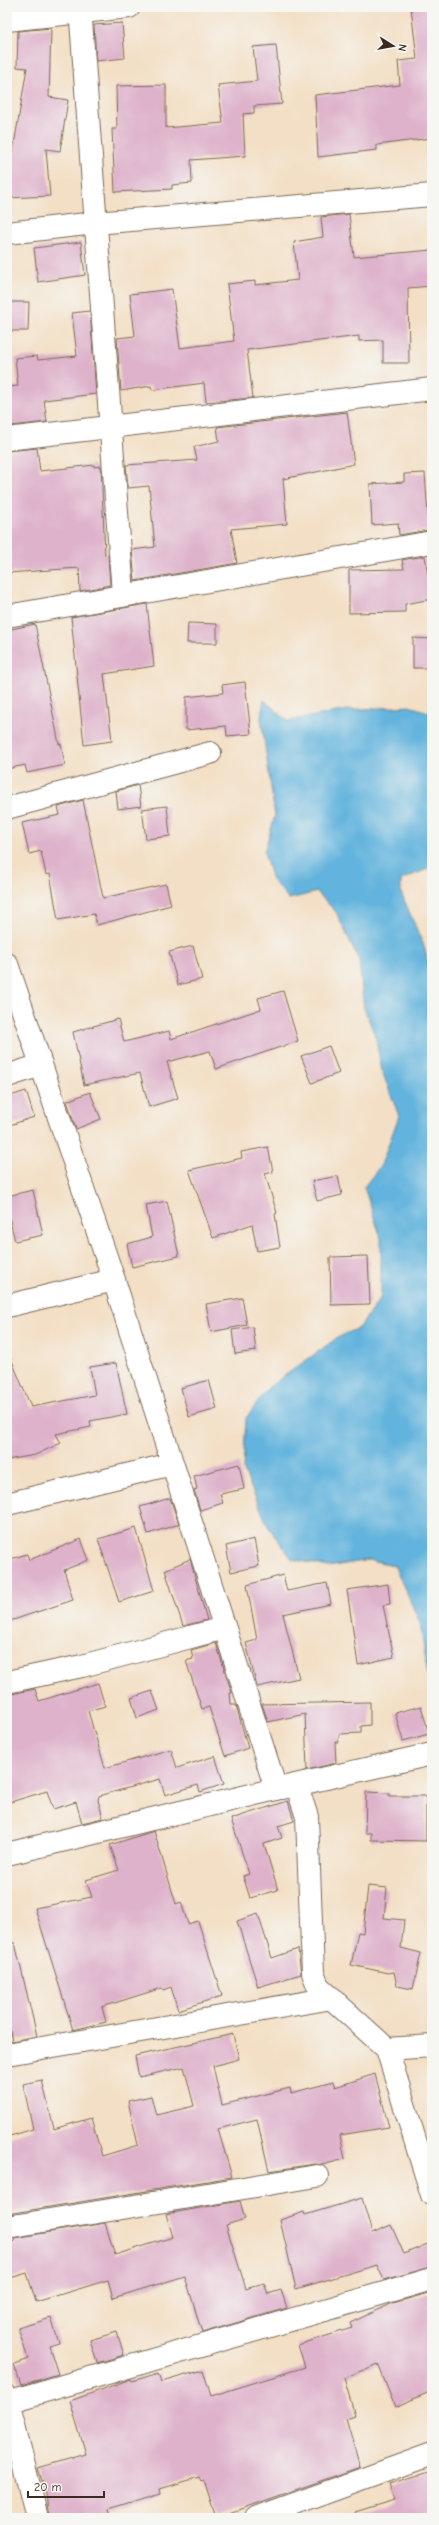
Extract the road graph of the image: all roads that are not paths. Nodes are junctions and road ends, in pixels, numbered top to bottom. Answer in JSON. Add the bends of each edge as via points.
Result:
{"nodes":[{"id":1,"x":129,"y":7,"type":"edge"},
{"id":2,"x":80,"y":10,"type":"edge"},
{"id":3,"x":7,"y":20,"type":"edge"},
{"id":4,"x":432,"y":195,"type":"edge"},
{"id":5,"x":95,"y":223,"type":"junction"},
{"id":6,"x":7,"y":233,"type":"edge"},
{"id":7,"x":432,"y":389,"type":"edge"},
{"id":8,"x":111,"y":427,"type":"junction"},
{"id":9,"x":7,"y":439,"type":"edge"},
{"id":10,"x":432,"y":542,"type":"edge"},
{"id":11,"x":123,"y":594,"type":"junction"},
{"id":12,"x":7,"y":616,"type":"edge"},
{"id":13,"x":210,"y":753,"type":"dead end"},
{"id":14,"x":7,"y":808,"type":"edge"},
{"id":15,"x":7,"y":964,"type":"edge"},
{"id":16,"x":41,"y":1065,"type":"junction"},
{"id":17,"x":7,"y":1076,"type":"edge"},
{"id":18,"x":114,"y":1280,"type":"junction"},
{"id":19,"x":7,"y":1306,"type":"edge"},
{"id":20,"x":172,"y":1464,"type":"junction"},
{"id":21,"x":7,"y":1504,"type":"edge"},
{"id":22,"x":224,"y":1628,"type":"junction"},
{"id":23,"x":7,"y":1682,"type":"edge"},
{"id":24,"x":432,"y":1754,"type":"edge"},
{"id":25,"x":287,"y":1787,"type":"junction"},
{"id":26,"x":7,"y":1854,"type":"edge"},
{"id":27,"x":332,"y":1998,"type":"junction"},
{"id":28,"x":432,"y":2046,"type":"edge"},
{"id":29,"x":387,"y":2049,"type":"junction"},
{"id":30,"x":7,"y":2054,"type":"edge"},
{"id":31,"x":317,"y":2176,"type":"dead end"},
{"id":32,"x":432,"y":2195,"type":"edge"},
{"id":33,"x":7,"y":2227,"type":"edge"},
{"id":34,"x":432,"y":2278,"type":"edge"},
{"id":35,"x":7,"y":2400,"type":"edge"},
{"id":36,"x":432,"y":2454,"type":"edge"},
{"id":37,"x":37,"y":2518,"type":"edge"},
{"id":38,"x":256,"y":2518,"type":"edge"}],
"edges":[{"from":1,"to":2,"type":"street"},
{"from":2,"to":3,"type":"street"},
{"from":2,"to":5,"type":"street"},
{"from":4,"to":5,"type":"street"},
{"from":5,"to":6,"type":"street"},
{"from":5,"to":8,"type":"street"},
{"from":7,"to":8,"type":"street"},
{"from":8,"to":9,"type":"street"},
{"from":8,"to":11,"type":"street"},
{"from":10,"to":11,"type":"street"},
{"from":11,"to":12,"type":"street"},
{"from":13,"to":14,"type":"street"},
{"from":15,"to":16,"type":"street"},
{"from":16,"to":17,"type":"street"},
{"from":16,"to":18,"type":"street"},
{"from":18,"to":19,"type":"street"},
{"from":18,"to":20,"type":"street"},
{"from":20,"to":21,"type":"street"},
{"from":20,"to":22,"type":"street"},
{"from":22,"to":23,"type":"street","via":[[97,1663]]},
{"from":22,"to":25,"type":"street"},
{"from":24,"to":25,"type":"street"},
{"from":25,"to":26,"type":"street"},
{"from":25,"to":27,"type":"street","via":[[307,1817],[314,1973],[318,1986]]},
{"from":27,"to":29,"type":"street"},
{"from":27,"to":30,"type":"street"},
{"from":28,"to":29,"type":"street"},
{"from":29,"to":32,"type":"street"},
{"from":31,"to":33,"type":"street"},
{"from":34,"to":35,"type":"street"},
{"from":35,"to":37,"type":"street"},
{"from":36,"to":38,"type":"street"}]}
